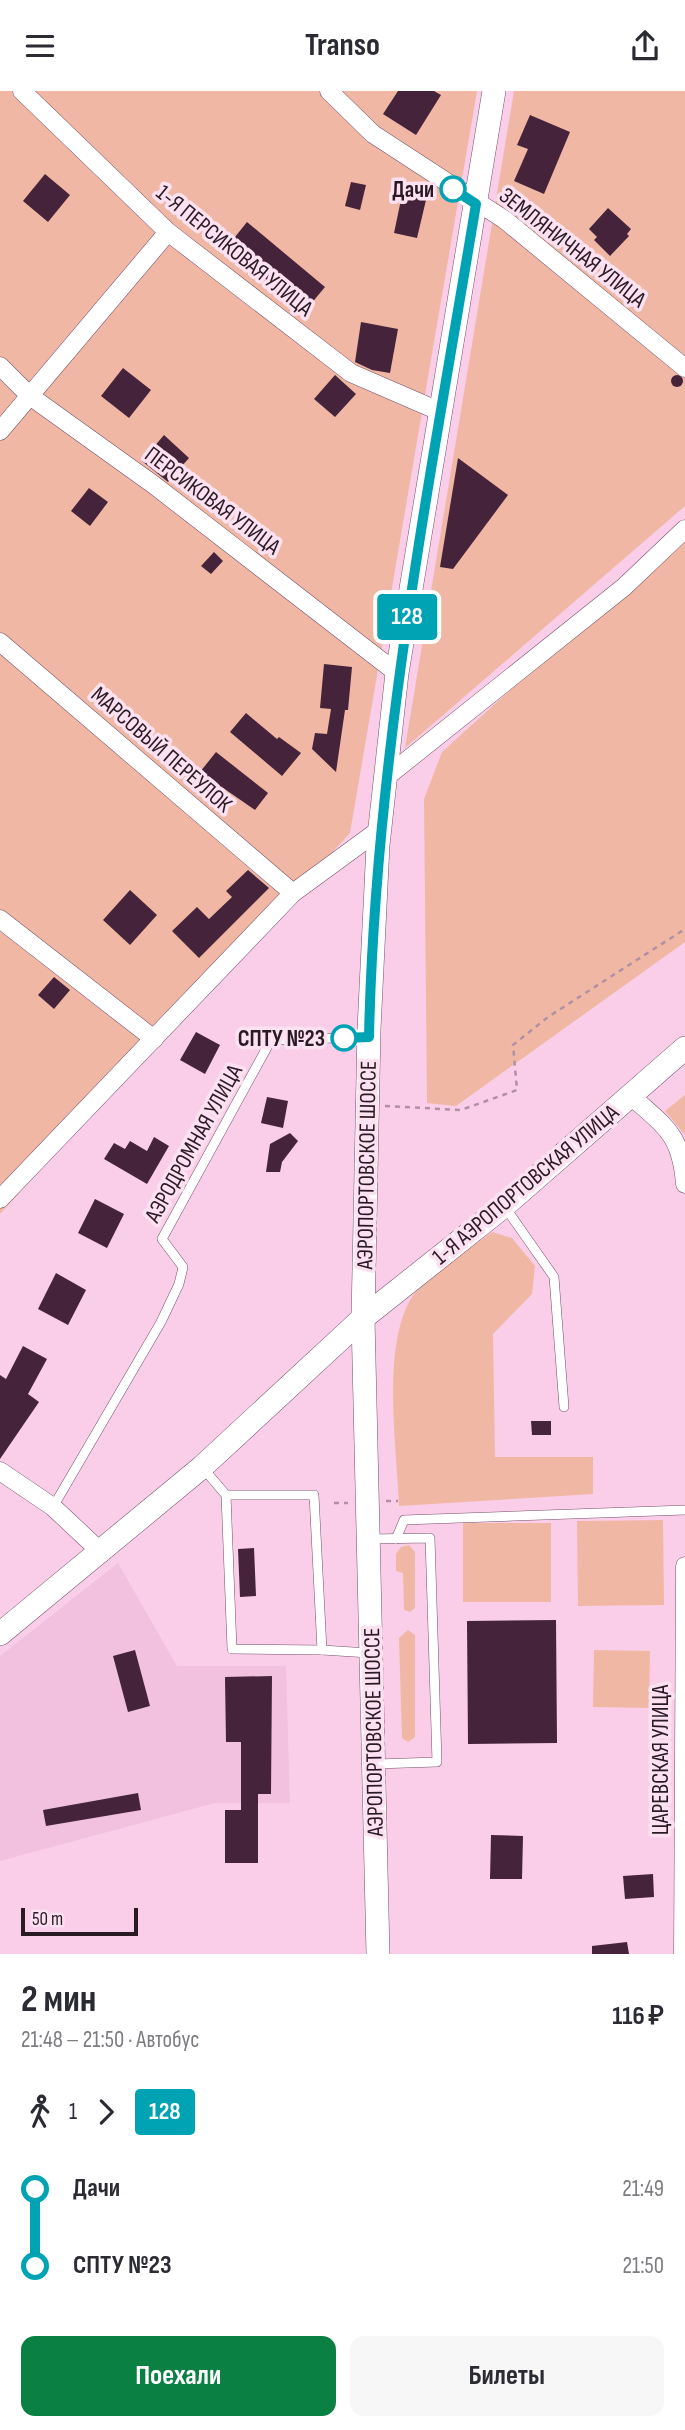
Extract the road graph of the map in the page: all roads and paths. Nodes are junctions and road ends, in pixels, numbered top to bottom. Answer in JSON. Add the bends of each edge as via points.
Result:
{"nodes":[{"id":1,"x":22,"y":91,"type":"edge"},
{"id":2,"x":329,"y":91,"type":"edge"},
{"id":3,"x":494,"y":91,"type":"edge"},
{"id":4,"x":476,"y":204,"type":"junction"},
{"id":5,"x":168,"y":232,"type":"junction"},
{"id":6,"x":0,"y":366,"type":"edge"},
{"id":7,"x":685,"y":368,"type":"edge"},
{"id":8,"x":30,"y":396,"type":"junction"},
{"id":9,"x":441,"y":412,"type":"junction"},
{"id":10,"x":0,"y":431,"type":"edge"},
{"id":11,"x":685,"y":529,"type":"edge"},
{"id":12,"x":0,"y":642,"type":"edge"},
{"id":13,"x":397,"y":673,"type":"junction"},
{"id":14,"x":386,"y":778,"type":"junction"},
{"id":15,"x":380,"y":830,"type":"junction"},
{"id":16,"x":293,"y":893,"type":"junction"},
{"id":17,"x":0,"y":919,"type":"edge"},
{"id":18,"x":685,"y":929,"type":"edge"},
{"id":19,"x":369,"y":1037,"type":"junction"},
{"id":20,"x":154,"y":1039,"type":"junction"},
{"id":21,"x":685,"y":1048,"type":"edge"},
{"id":22,"x":630,"y":1095,"type":"junction"},
{"id":23,"x":367,"y":1105,"type":"junction"},
{"id":24,"x":682,"y":1150,"type":"edge"},
{"id":25,"x":685,"y":1184,"type":"edge"},
{"id":26,"x":1,"y":1195,"type":"edge"},
{"id":27,"x":504,"y":1206,"type":"junction"},
{"id":28,"x":363,"y":1318,"type":"junction"},
{"id":29,"x":564,"y":1407,"type":"dead end"},
{"id":30,"x":202,"y":1467,"type":"junction"},
{"id":31,"x":0,"y":1471,"type":"edge"},
{"id":32,"x":226,"y":1495,"type":"junction"},
{"id":33,"x":53,"y":1507,"type":"junction"},
{"id":34,"x":685,"y":1510,"type":"edge"},
{"id":35,"x":369,"y":1539,"type":"junction"},
{"id":36,"x":396,"y":1539,"type":"junction"},
{"id":37,"x":102,"y":1553,"type":"junction"},
{"id":38,"x":685,"y":1566,"type":"edge"},
{"id":39,"x":0,"y":1635,"type":"edge"},
{"id":40,"x":322,"y":1650,"type":"junction"},
{"id":41,"x":372,"y":1653,"type":"junction"},
{"id":42,"x":374,"y":1764,"type":"junction"},
{"id":43,"x":378,"y":1954,"type":"edge"},
{"id":44,"x":683,"y":1954,"type":"edge"}],
"edges":[{"from":1,"to":5,"type":"street","name":"1-Я ПЕРСИКОВАЯ УЛИЦА"},
{"from":2,"to":4,"type":"street","name":"ЗЕМЛЯНИЧНАЯ УЛИЦА","via":[[373,134]]},
{"from":3,"to":4,"type":"main road","name":"АЭРОПОРТОВСКОЕ ШОССЕ"},
{"from":4,"to":7,"type":"street","name":"ЗЕМЛЯНИЧНАЯ УЛИЦА","via":[[505,220]]},
{"from":4,"to":9,"type":"main road","name":"АЭРОПОРТОВСКОЕ ШОССЕ"},
{"from":5,"to":8,"type":"street"},
{"from":5,"to":9,"type":"street","name":"1-Я ПЕРСИКОВАЯ УЛИЦА","via":[[351,373]]},
{"from":6,"to":8,"type":"street","name":"ПЕРСИКОВАЯ УЛИЦА"},
{"from":8,"to":10,"type":"street"},
{"from":8,"to":13,"type":"street","name":"ПЕРСИКОВАЯ УЛИЦА"},
{"from":9,"to":13,"type":"main road","name":"АЭРОПОРТОВСКОЕ ШОССЕ"},
{"from":11,"to":14,"type":"street","via":[[624,587]]},
{"from":12,"to":16,"type":"street","name":"МАРСОВЫЙ ПЕРЕУЛОК"},
{"from":13,"to":14,"type":"main road","name":"АЭРОПОРТОВСКОЕ ШОССЕ"},
{"from":14,"to":15,"type":"main road","name":"АЭРОПОРТОВСКОЕ ШОССЕ"},
{"from":15,"to":16,"type":"street"},
{"from":15,"to":19,"type":"main road","name":"АЭРОПОРТОВСКОЕ ШОССЕ"},
{"from":16,"to":20,"type":"street"},
{"from":17,"to":20,"type":"street"},
{"from":18,"to":23,"type":"path","via":[[548,1017],[513,1045],[517,1090],[461,1110]]},
{"from":19,"to":23,"type":"main road","name":"АЭРОПОРТОВСКОЕ ШОССЕ"},
{"from":19,"to":33,"type":"lane","name":"АЭРОДРОМНАЯ УЛИЦА","via":[[271,1040],[162,1240],[183,1267],[179,1284]]},
{"from":20,"to":26,"type":"street"},
{"from":21,"to":22,"type":"main road","name":"1-Я АЭРОПОРТОВСКАЯ УЛИЦА"},
{"from":22,"to":24,"type":"street","via":[[673,1134]]},
{"from":22,"to":27,"type":"main road","name":"1-Я АЭРОПОРТОВСКАЯ УЛИЦА"},
{"from":23,"to":28,"type":"main road","name":"АЭРОПОРТОВСКОЕ ШОССЕ"},
{"from":24,"to":25,"type":"street"},
{"from":27,"to":28,"type":"main road","name":"1-Я АЭРОПОРТОВСКАЯ УЛИЦА"},
{"from":27,"to":29,"type":"lane","via":[[554,1277]]},
{"from":28,"to":30,"type":"main road","name":"1-Я АЭРОПОРТОВСКАЯ УЛИЦА"},
{"from":28,"to":35,"type":"main road","name":"АЭРОПОРТОВСКОЕ ШОССЕ"},
{"from":30,"to":32,"type":"lane"},
{"from":30,"to":37,"type":"main road","name":"1-Я АЭРОПОРТОВСКАЯ УЛИЦА"},
{"from":31,"to":33,"type":"street"},
{"from":32,"to":40,"type":"lane","via":[[314,1495]]},
{"from":32,"to":40,"type":"lane","via":[[232,1649]]},
{"from":33,"to":37,"type":"street"},
{"from":34,"to":36,"type":"lane","via":[[404,1520]]},
{"from":35,"to":36,"type":"lane"},
{"from":35,"to":41,"type":"main road","name":"АЭРОПОРТОВСКОЕ ШОССЕ"},
{"from":36,"to":42,"type":"lane","via":[[430,1538],[437,1762]]},
{"from":37,"to":39,"type":"main road","name":"1-Я АЭРОПОРТОВСКАЯ УЛИЦА"},
{"from":38,"to":44,"type":"street","name":"ЦАРЕВСКАЯ УЛИЦА"},
{"from":40,"to":41,"type":"lane"},
{"from":41,"to":42,"type":"main road","name":"АЭРОПОРТОВСКОЕ ШОССЕ"},
{"from":42,"to":43,"type":"main road","name":"АЭРОПОРТОВСКОЕ ШОССЕ"}]}
